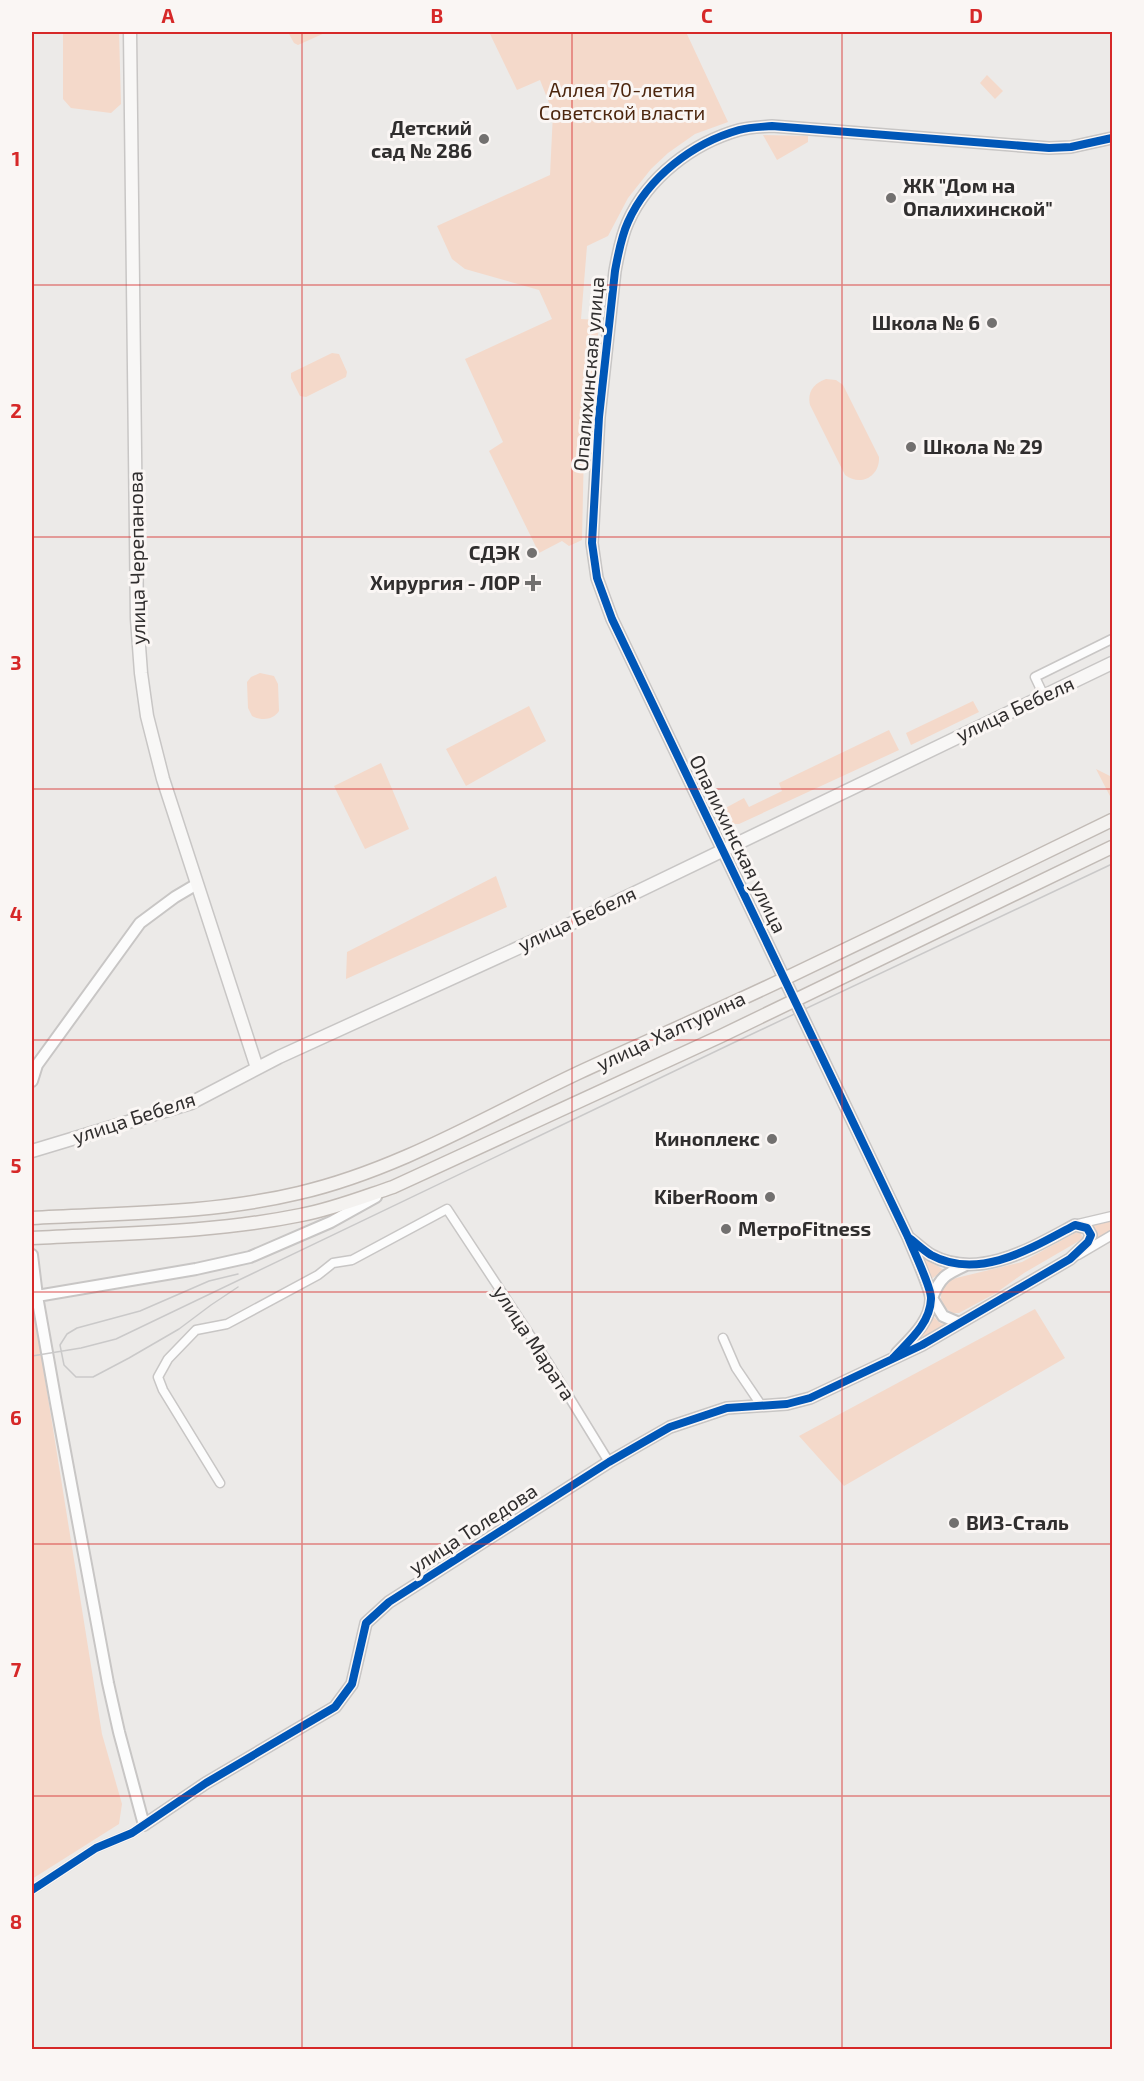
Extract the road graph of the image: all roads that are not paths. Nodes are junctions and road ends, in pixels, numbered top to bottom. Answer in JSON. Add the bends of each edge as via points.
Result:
{"nodes":[{"id":1,"x":130,"y":32,"type":"edge"},
{"id":2,"x":1113,"y":138,"type":"edge"},
{"id":3,"x":1113,"y":639,"type":"edge"},
{"id":4,"x":1113,"y":663,"type":"edge"},
{"id":5,"x":1044,"y":696,"type":"junction"},
{"id":6,"x":1113,"y":820,"type":"edge"},
{"id":7,"x":1113,"y":847,"type":"edge"},
{"id":8,"x":723,"y":850,"type":"junction"},
{"id":9,"x":198,"y":884,"type":"junction"},
{"id":10,"x":785,"y":979,"type":"junction"},
{"id":11,"x":795,"y":1000,"type":"junction"},
{"id":12,"x":257,"y":1068,"type":"junction"},
{"id":13,"x":32,"y":1081,"type":"edge"},
{"id":14,"x":36,"y":1149,"type":"edge"},
{"id":15,"x":393,"y":1186,"type":"junction"},
{"id":16,"x":1113,"y":1216,"type":"edge"},
{"id":17,"x":32,"y":1218,"type":"edge"},
{"id":18,"x":1075,"y":1225,"type":"junction"},
{"id":19,"x":1113,"y":1235,"type":"edge"},
{"id":20,"x":909,"y":1237,"type":"junction"},
{"id":21,"x":32,"y":1238,"type":"edge"},
{"id":22,"x":32,"y":1256,"type":"edge"},
{"id":23,"x":1070,"y":1259,"type":"junction"},
{"id":24,"x":966,"y":1265,"type":"junction"},
{"id":25,"x":37,"y":1296,"type":"junction"},
{"id":26,"x":932,"y":1298,"type":"junction"},
{"id":27,"x":959,"y":1323,"type":"junction"},
{"id":28,"x":723,"y":1338,"type":"dead end"},
{"id":29,"x":893,"y":1358,"type":"junction"},
{"id":30,"x":761,"y":1405,"type":"junction"},
{"id":31,"x":609,"y":1462,"type":"junction"},
{"id":32,"x":220,"y":1483,"type":"dead end"},
{"id":33,"x":144,"y":1825,"type":"junction"},
{"id":34,"x":32,"y":1890,"type":"edge"}],
"edges":[{"from":1,"to":9,"type":"main road","name":"улица Черепанова","via":[[140,662],[147,716],[163,778]]},
{"from":2,"to":8,"type":"street","name":"Опалихинская улица","via":[[1049,148],[772,126],[740,130],[684,155],[644,195],[628,221],[615,271],[599,417],[592,543],[597,578],[612,619]]},
{"from":3,"to":5,"type":"street","via":[[1035,677]]},
{"from":4,"to":5,"type":"main road","name":"улица Бебеля"},
{"from":5,"to":8,"type":"main road","name":"улица Бебеля"},
{"from":6,"to":10,"type":"main road","name":"улица Халтурина"},
{"from":7,"to":11,"type":"main road","name":"улица Халтурина"},
{"from":8,"to":10,"type":"street","name":"Опалихинская улица"},
{"from":8,"to":12,"type":"main road","name":"улица Бебеля"},
{"from":9,"to":12,"type":"main road","name":"улица Черепанова"},
{"from":9,"to":13,"type":"street","via":[[140,923],[37,1065]]},
{"from":10,"to":11,"type":"street","name":"Опалихинская улица"},
{"from":10,"to":17,"type":"main road","name":"улица Халтурина","via":[[386,1165],[301,1193],[218,1207]]},
{"from":11,"to":15,"type":"main road","name":"улица Халтурина"},
{"from":11,"to":20,"type":"street","name":"Опалихинская улица"},
{"from":12,"to":14,"type":"main road","name":"улица Бебеля","via":[[191,1103]]},
{"from":15,"to":21,"type":"main road","name":"улица Халтурина","via":[[303,1215],[219,1227]]},
{"from":15,"to":25,"type":"street","via":[[331,1222],[250,1257]]},
{"from":16,"to":18,"type":"street"},
{"from":18,"to":23,"type":"street","name":"улица Толедова","via":[[1087,1228],[1091,1235]]},
{"from":18,"to":24,"type":"street","via":[[999,1261]]},
{"from":19,"to":23,"type":"street"},
{"from":20,"to":24,"type":"street","via":[[929,1254]]},
{"from":20,"to":26,"type":"street","name":"Опалихинская улица"},
{"from":22,"to":25,"type":"street"},
{"from":23,"to":27,"type":"street","name":"улица Толедова"},
{"from":24,"to":26,"type":"street","via":[[944,1276]]},
{"from":25,"to":33,"type":"street","via":[[108,1683]]},
{"from":26,"to":27,"type":"street","via":[[943,1316]]},
{"from":26,"to":29,"type":"street","via":[[920,1329]]},
{"from":27,"to":29,"type":"street","name":"улица Толедова"},
{"from":28,"to":30,"type":"street","via":[[736,1368]]},
{"from":29,"to":30,"type":"street","name":"улица Толедова","via":[[810,1398]]},
{"from":30,"to":31,"type":"street","name":"улица Толедова","via":[[727,1408],[670,1428]]},
{"from":31,"to":32,"type":"street","name":"улица Марата","via":[[447,1209],[352,1260],[333,1263],[227,1324],[196,1330],[168,1359],[159,1377],[163,1390]]},
{"from":31,"to":33,"type":"street","name":"улица Толедова","via":[[388,1602],[366,1623],[352,1684],[335,1707],[206,1783]]},
{"from":33,"to":34,"type":"street","via":[[96,1848]]}]}
